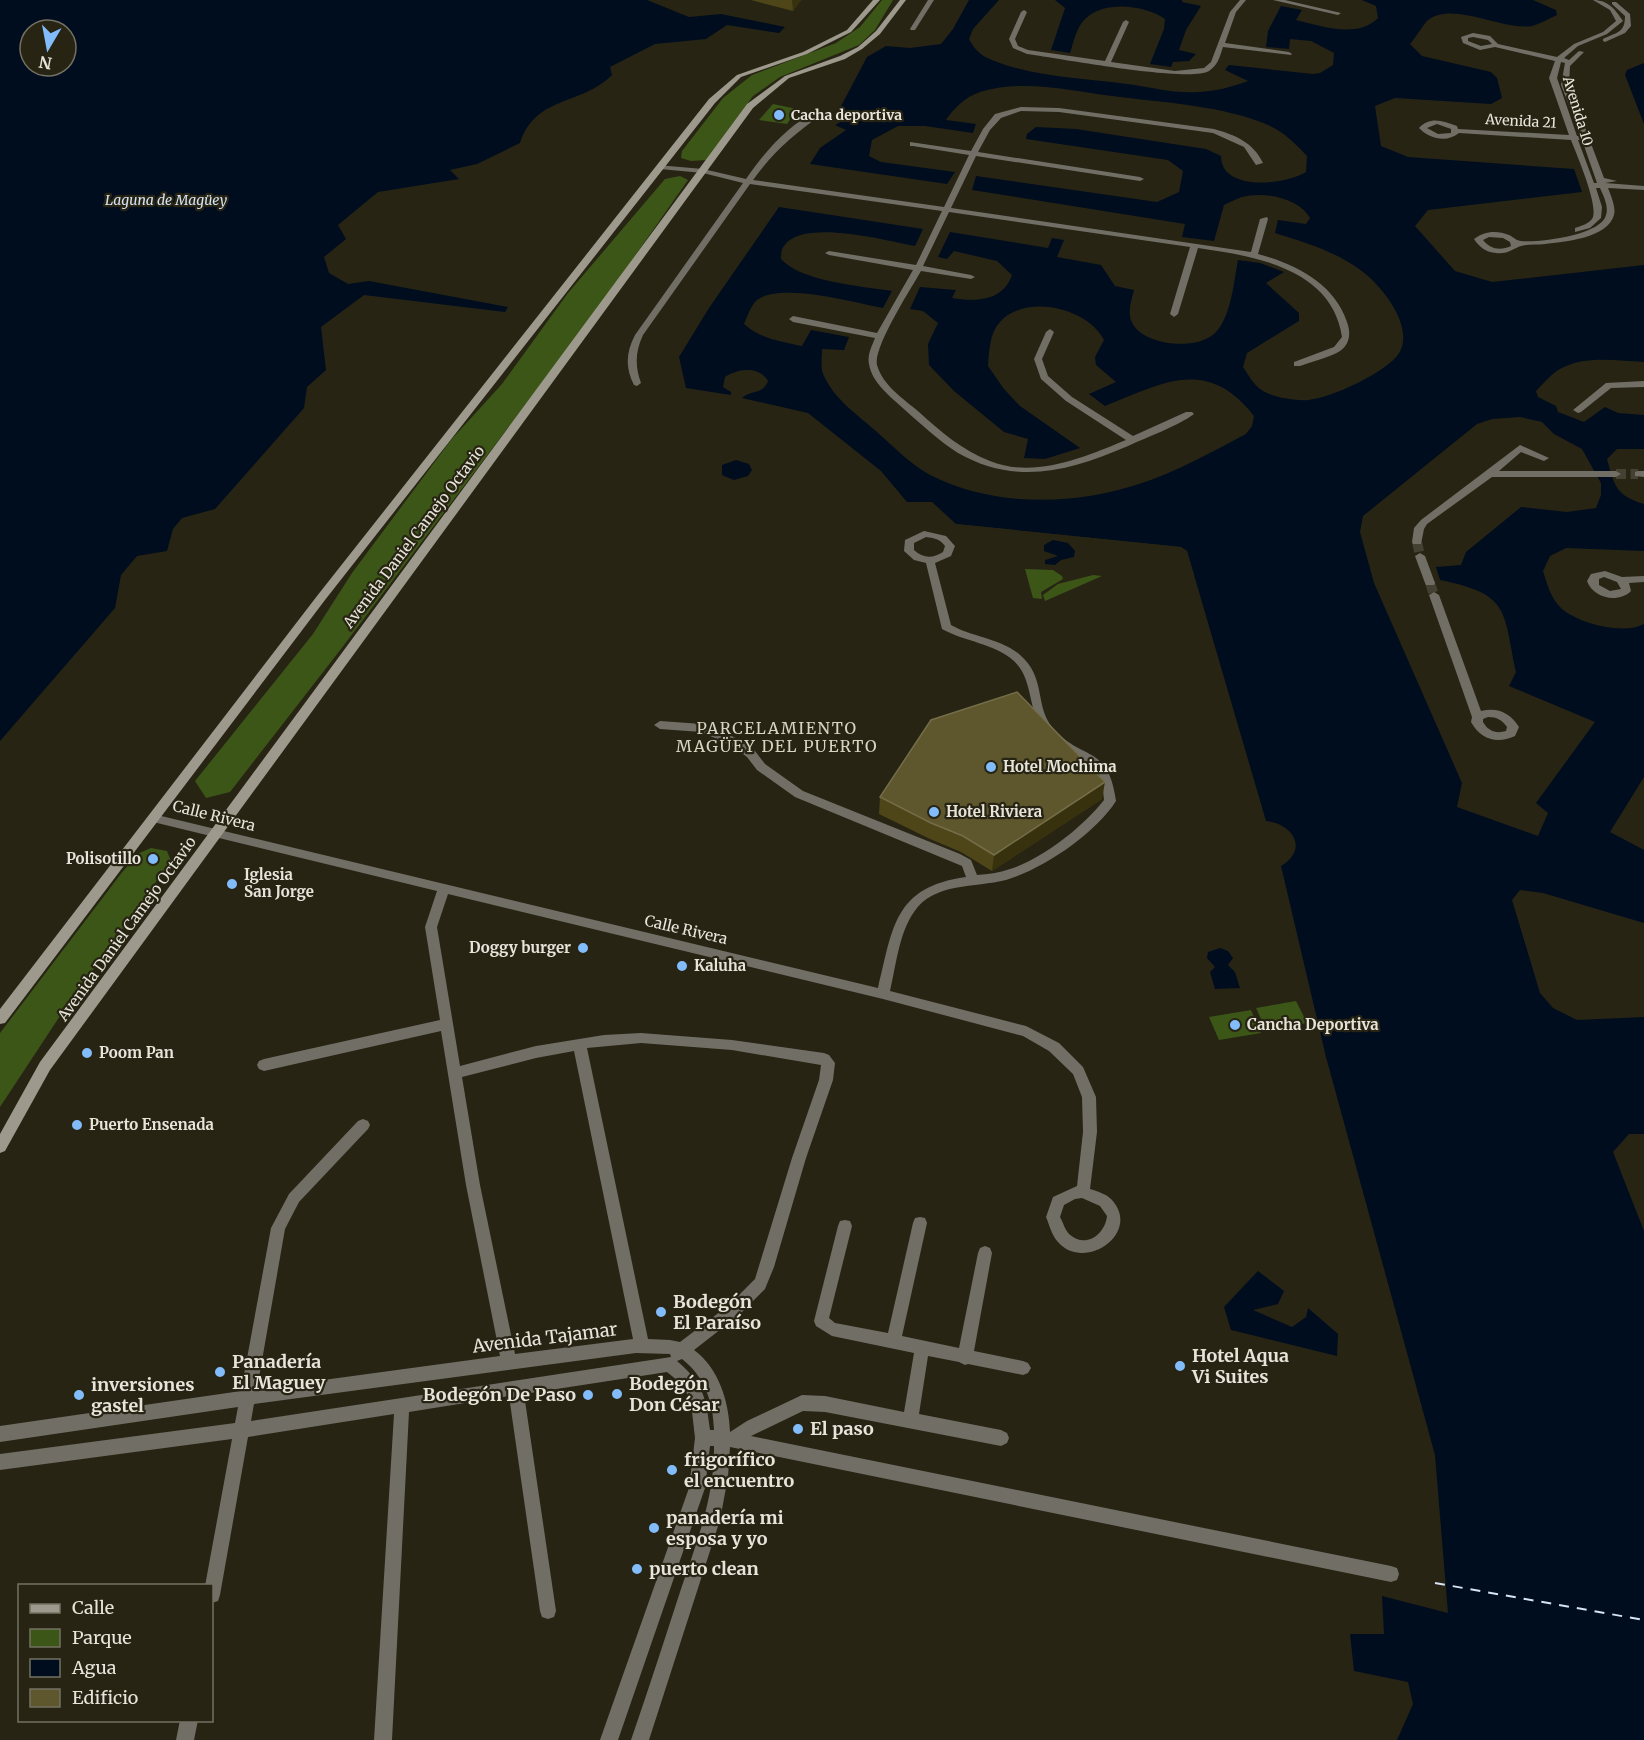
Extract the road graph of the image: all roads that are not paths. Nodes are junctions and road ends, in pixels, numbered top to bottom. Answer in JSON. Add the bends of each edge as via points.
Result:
{"nodes":[{"id":1,"x":877,"y":0,"type":"edge"},
{"id":2,"x":903,"y":0,"type":"edge"},
{"id":3,"x":931,"y":0,"type":"edge"},
{"id":4,"x":1243,"y":0,"type":"edge"},
{"id":5,"x":1276,"y":0,"type":"edge"},
{"id":6,"x":1596,"y":0,"type":"edge"},
{"id":7,"x":1608,"y":0,"type":"edge"},
{"id":8,"x":1024,"y":12,"type":"dead end"},
{"id":9,"x":1338,"y":13,"type":"dead end"},
{"id":10,"x":1126,"y":22,"type":"dead end"},
{"id":11,"x":913,"y":29,"type":"dead end"},
{"id":12,"x":1221,"y":45,"type":"junction"},
{"id":13,"x":1495,"y":45,"type":"dead end"},
{"id":14,"x":1289,"y":54,"type":"dead end"},
{"id":15,"x":1559,"y":59,"type":"junction"},
{"id":16,"x":1570,"y":62,"type":"junction"},
{"id":17,"x":1107,"y":64,"type":"junction"},
{"id":18,"x":818,"y":113,"type":"dead end"},
{"id":19,"x":1456,"y":131,"type":"dead end"},
{"id":20,"x":1573,"y":137,"type":"junction"},
{"id":21,"x":1585,"y":138,"type":"junction"},
{"id":22,"x":913,"y":144,"type":"dead end"},
{"id":23,"x":974,"y":153,"type":"junction"},
{"id":24,"x":1259,"y":163,"type":"dead end"},
{"id":25,"x":660,"y":167,"type":"junction"},
{"id":26,"x":703,"y":171,"type":"junction"},
{"id":27,"x":751,"y":179,"type":"junction"},
{"id":28,"x":1140,"y":179,"type":"dead end"},
{"id":29,"x":1590,"y":182,"type":"junction"},
{"id":30,"x":1602,"y":183,"type":"junction"},
{"id":31,"x":1644,"y":183,"type":"edge"},
{"id":32,"x":1644,"y":188,"type":"edge"},
{"id":33,"x":946,"y":208,"type":"junction"},
{"id":34,"x":1264,"y":219,"type":"dead end"},
{"id":35,"x":1194,"y":247,"type":"junction"},
{"id":36,"x":829,"y":253,"type":"dead end"},
{"id":37,"x":1254,"y":255,"type":"junction"},
{"id":38,"x":918,"y":268,"type":"junction"},
{"id":39,"x":971,"y":277,"type":"dead end"},
{"id":40,"x":1174,"y":314,"type":"dead end"},
{"id":41,"x":793,"y":319,"type":"dead end"},
{"id":42,"x":1050,"y":332,"type":"dead end"},
{"id":43,"x":880,"y":336,"type":"junction"},
{"id":44,"x":1297,"y":364,"type":"dead end"},
{"id":45,"x":637,"y":383,"type":"dead end"},
{"id":46,"x":1644,"y":384,"type":"edge"},
{"id":47,"x":1578,"y":410,"type":"dead end"},
{"id":48,"x":1189,"y":414,"type":"dead end"},
{"id":49,"x":1131,"y":439,"type":"junction"},
{"id":50,"x":1544,"y":458,"type":"dead end"},
{"id":51,"x":1490,"y":474,"type":"junction"},
{"id":52,"x":1615,"y":474,"type":"tunnel mouth"},
{"id":53,"x":1417,"y":542,"type":"tunnel mouth"},
{"id":54,"x":930,"y":561,"type":"dead end"},
{"id":55,"x":1422,"y":561,"type":"tunnel mouth"},
{"id":56,"x":1644,"y":579,"type":"edge"},
{"id":57,"x":1621,"y":580,"type":"dead end"},
{"id":58,"x":1429,"y":581,"type":"tunnel mouth"},
{"id":59,"x":1434,"y":595,"type":"tunnel mouth"},
{"id":60,"x":1478,"y":717,"type":"dead end"},
{"id":61,"x":660,"y":725,"type":"dead end"},
{"id":62,"x":153,"y":818,"type":"junction"},
{"id":63,"x":215,"y":834,"type":"junction"},
{"id":64,"x":973,"y":881,"type":"junction"},
{"id":65,"x":444,"y":888,"type":"junction"},
{"id":66,"x":883,"y":994,"type":"junction"},
{"id":67,"x":0,"y":1019,"type":"edge"},
{"id":68,"x":448,"y":1024,"type":"junction"},
{"id":69,"x":580,"y":1046,"type":"junction"},
{"id":70,"x":264,"y":1065,"type":"dead end"},
{"id":71,"x":455,"y":1073,"type":"junction"},
{"id":72,"x":363,"y":1125,"type":"dead end"},
{"id":73,"x":5,"y":1132,"type":"edge"},
{"id":74,"x":0,"y":1147,"type":"edge"},
{"id":75,"x":1083,"y":1192,"type":"junction"},
{"id":76,"x":920,"y":1223,"type":"dead end"},
{"id":77,"x":844,"y":1226,"type":"dead end"},
{"id":78,"x":985,"y":1252,"type":"dead end"},
{"id":79,"x":892,"y":1342,"type":"junction"},
{"id":80,"x":642,"y":1346,"type":"junction"},
{"id":81,"x":922,"y":1348,"type":"junction"},
{"id":82,"x":680,"y":1349,"type":"junction"},
{"id":83,"x":965,"y":1358,"type":"junction"},
{"id":84,"x":508,"y":1362,"type":"junction"},
{"id":85,"x":669,"y":1364,"type":"junction"},
{"id":86,"x":1023,"y":1368,"type":"dead end"},
{"id":87,"x":516,"y":1388,"type":"junction"},
{"id":88,"x":247,"y":1399,"type":"junction"},
{"id":89,"x":402,"y":1405,"type":"junction"},
{"id":90,"x":910,"y":1421,"type":"junction"},
{"id":91,"x":241,"y":1430,"type":"junction"},
{"id":92,"x":0,"y":1434,"type":"edge"},
{"id":93,"x":703,"y":1438,"type":"junction"},
{"id":94,"x":1001,"y":1438,"type":"dead end"},
{"id":95,"x":728,"y":1439,"type":"junction"},
{"id":96,"x":0,"y":1462,"type":"edge"},
{"id":97,"x":1391,"y":1574,"type":"dead end"},
{"id":98,"x":213,"y":1589,"type":"edge"},
{"id":99,"x":548,"y":1611,"type":"dead end"},
{"id":100,"x":189,"y":1722,"type":"edge"},
{"id":101,"x":185,"y":1740,"type":"edge"},
{"id":102,"x":383,"y":1740,"type":"edge"},
{"id":103,"x":609,"y":1740,"type":"edge"},
{"id":104,"x":640,"y":1740,"type":"edge"}],
"edges":[{"from":1,"to":25,"type":"main road","via":[[840,36],[739,76],[712,101]]},
{"from":2,"to":26,"type":"main road","name":"Avenida Daniel Camejo Octavio","via":[[878,34],[859,49],[788,76],[768,89],[750,106]]},
{"from":3,"to":11,"type":"street"},
{"from":4,"to":12,"type":"street","via":[[1233,12]]},
{"from":5,"to":9,"type":"street"},
{"from":6,"to":15,"type":"street","name":"Avenida 10","via":[[1612,9],[1620,21]]},
{"from":7,"to":16,"type":"street","name":"Avenida 10","via":[[1628,15],[1628,26]]},
{"from":8,"to":17,"type":"street","via":[[1012,39],[1015,47],[1043,56]]},
{"from":10,"to":17,"type":"street"},
{"from":12,"to":14,"type":"street"},
{"from":12,"to":17,"type":"street","via":[[1214,63],[1206,70],[1190,73]]},
{"from":13,"to":15,"type":"street"},
{"from":15,"to":16,"type":"street"},
{"from":15,"to":20,"type":"street","name":"Avenida 10","via":[[1553,78]]},
{"from":16,"to":21,"type":"street","name":"Avenida 10","via":[[1565,85]]},
{"from":18,"to":27,"type":"street","via":[[771,150]]},
{"from":19,"to":20,"type":"street","name":"Avenida 21"},
{"from":20,"to":21,"type":"street","name":"Avenida 21"},
{"from":20,"to":29,"type":"street","name":"Avenida 10"},
{"from":21,"to":30,"type":"street","name":"Avenida 10"},
{"from":22,"to":23,"type":"street"},
{"from":23,"to":24,"type":"street","via":[[998,116],[1037,109],[1214,131],[1248,146]]},
{"from":23,"to":28,"type":"street"},
{"from":23,"to":33,"type":"street"},
{"from":25,"to":26,"type":"street"},
{"from":25,"to":62,"type":"main road"},
{"from":26,"to":27,"type":"street","via":[[723,178]]},
{"from":26,"to":63,"type":"main road","name":"Avenida Daniel Camejo Octavio"},
{"from":27,"to":33,"type":"street"},
{"from":27,"to":45,"type":"street","via":[[639,335],[630,358]]},
{"from":29,"to":30,"type":"street"},
{"from":29,"to":30,"type":"street","name":"Avenida 10","via":[[1600,210],[1590,225],[1513,241],[1587,235],[1604,227],[1611,207]]},
{"from":30,"to":31,"type":"street"},
{"from":30,"to":32,"type":"street"},
{"from":33,"to":35,"type":"street"},
{"from":33,"to":38,"type":"street"},
{"from":34,"to":37,"type":"street"},
{"from":35,"to":37,"type":"street"},
{"from":35,"to":40,"type":"street"},
{"from":36,"to":38,"type":"street"},
{"from":37,"to":44,"type":"street","via":[[1304,274],[1337,307],[1346,322],[1346,337],[1337,349]]},
{"from":38,"to":39,"type":"street"},
{"from":38,"to":43,"type":"street"},
{"from":41,"to":43,"type":"street"},
{"from":42,"to":49,"type":"street","via":[[1038,359],[1044,377],[1069,399]]},
{"from":43,"to":49,"type":"street","via":[[873,365],[886,389],[972,456],[1010,468],[1055,469]]},
{"from":46,"to":47,"type":"street","via":[[1609,385]]},
{"from":48,"to":49,"type":"street"},
{"from":50,"to":51,"type":"street","via":[[1520,448]]},
{"from":51,"to":52,"type":"street"},
{"from":51,"to":53,"type":"street","via":[[1424,522]]},
{"from":54,"to":64,"type":"street","via":[[946,627],[996,643],[1026,666],[1046,728],[1070,748],[1095,760],[1109,784],[1110,801],[1105,809],[1047,854],[1016,872]]},
{"from":55,"to":58,"type":"street"},
{"from":56,"to":57,"type":"street"},
{"from":59,"to":60,"type":"street"},
{"from":61,"to":64,"type":"street","via":[[702,728],[736,742],[788,788],[956,857],[967,863]]},
{"from":62,"to":63,"type":"street","name":"Calle Rivera"},
{"from":62,"to":67,"type":"main road"},
{"from":63,"to":65,"type":"street","name":"Calle Rivera"},
{"from":63,"to":73,"type":"main road","name":"Avenida Daniel Camejo Octavio","via":[[45,1066]]},
{"from":64,"to":66,"type":"street","via":[[942,886],[923,894],[910,907]]},
{"from":65,"to":66,"type":"street","name":"Calle Rivera"},
{"from":65,"to":68,"type":"street","via":[[431,927]]},
{"from":66,"to":75,"type":"street","name":"Calle Rivera","via":[[1026,1031],[1054,1047],[1078,1071],[1089,1097]]},
{"from":68,"to":70,"type":"street"},
{"from":68,"to":71,"type":"street"},
{"from":69,"to":71,"type":"street","via":[[536,1052]]},
{"from":69,"to":80,"type":"street"},
{"from":69,"to":82,"type":"street","via":[[640,1038],[691,1041],[818,1056],[828,1064],[760,1284],[734,1310]]},
{"from":71,"to":84,"type":"street"},
{"from":72,"to":88,"type":"street","via":[[294,1198],[278,1228]]},
{"from":73,"to":74,"type":"main road","name":"Avenida Daniel Camejo Octavio"},
{"from":75,"to":75,"type":"street","via":[[1065,1196],[1054,1209],[1053,1217],[1059,1234],[1066,1240],[1076,1245],[1095,1245],[1110,1235],[1113,1217],[1102,1200]]},
{"from":76,"to":79,"type":"street"},
{"from":77,"to":79,"type":"street","via":[[821,1321],[832,1329]]},
{"from":78,"to":83,"type":"street"},
{"from":79,"to":81,"type":"street"},
{"from":80,"to":82,"type":"street","name":"Avenida Tajamar"},
{"from":80,"to":84,"type":"street","name":"Avenida Tajamar"},
{"from":81,"to":83,"type":"street"},
{"from":81,"to":90,"type":"street"},
{"from":82,"to":85,"type":"street"},
{"from":82,"to":95,"type":"street","via":[[700,1362],[718,1400]]},
{"from":83,"to":86,"type":"street"},
{"from":84,"to":88,"type":"street","name":"Avenida Tajamar"},
{"from":85,"to":87,"type":"street"},
{"from":85,"to":93,"type":"street","via":[[688,1380],[699,1402]]},
{"from":87,"to":89,"type":"street"},
{"from":87,"to":99,"type":"street"},
{"from":88,"to":91,"type":"street"},
{"from":88,"to":92,"type":"street","name":"Avenida Tajamar"},
{"from":89,"to":91,"type":"street"},
{"from":89,"to":102,"type":"street"},
{"from":90,"to":94,"type":"street"},
{"from":90,"to":95,"type":"street","via":[[802,1403]]},
{"from":91,"to":96,"type":"street"},
{"from":91,"to":98,"type":"street"},
{"from":93,"to":95,"type":"street"},
{"from":93,"to":103,"type":"street","via":[[697,1488]]},
{"from":95,"to":97,"type":"street"},
{"from":95,"to":104,"type":"street","via":[[712,1520]]},
{"from":100,"to":101,"type":"street"}]}
